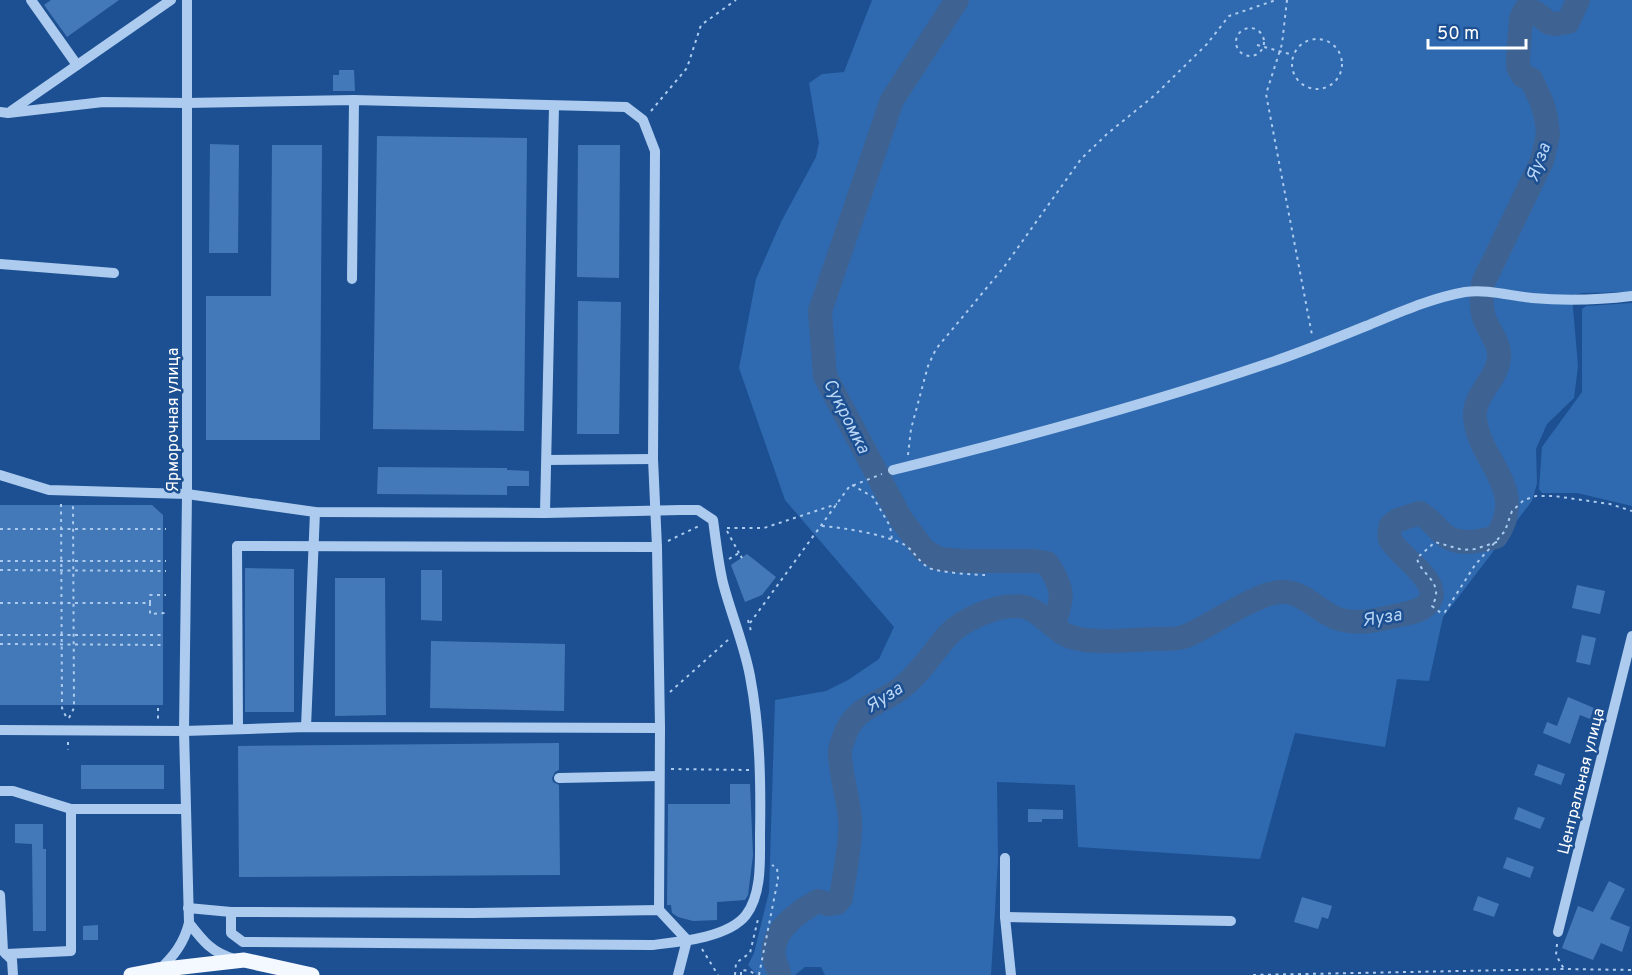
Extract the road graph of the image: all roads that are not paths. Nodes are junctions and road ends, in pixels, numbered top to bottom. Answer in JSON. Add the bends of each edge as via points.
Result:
{"nodes":[{"id":1,"x":31,"y":0,"type":"edge"},
{"id":2,"x":171,"y":0,"type":"edge"},
{"id":3,"x":187,"y":0,"type":"edge"},
{"id":4,"x":77,"y":65,"type":"junction"},
{"id":5,"x":354,"y":100,"type":"junction"},
{"id":6,"x":186,"y":104,"type":"junction"},
{"id":7,"x":554,"y":106,"type":"junction"},
{"id":8,"x":4,"y":112,"type":"edge"},
{"id":9,"x":0,"y":264,"type":"edge"},
{"id":10,"x":114,"y":273,"type":"dead end"},
{"id":11,"x":352,"y":279,"type":"dead end"},
{"id":12,"x":1632,"y":296,"type":"edge"},
{"id":13,"x":653,"y":459,"type":"junction"},
{"id":14,"x":547,"y":460,"type":"junction"},
{"id":15,"x":893,"y":470,"type":"road end"},
{"id":16,"x":0,"y":476,"type":"edge"},
{"id":17,"x":187,"y":494,"type":"junction"},
{"id":18,"x":656,"y":511,"type":"junction"},
{"id":19,"x":315,"y":512,"type":"junction"},
{"id":20,"x":545,"y":513,"type":"junction"},
{"id":21,"x":662,"y":544,"type":"junction"},
{"id":22,"x":313,"y":545,"type":"junction"},
{"id":23,"x":1632,"y":636,"type":"edge"},
{"id":24,"x":306,"y":727,"type":"junction"},
{"id":25,"x":660,"y":728,"type":"junction"},
{"id":26,"x":238,"y":729,"type":"junction"},
{"id":27,"x":0,"y":730,"type":"edge"},
{"id":28,"x":184,"y":731,"type":"junction"},
{"id":29,"x":659,"y":776,"type":"junction"},
{"id":30,"x":559,"y":778,"type":"dead end"},
{"id":31,"x":0,"y":791,"type":"edge"},
{"id":32,"x":71,"y":809,"type":"junction"},
{"id":33,"x":186,"y":809,"type":"junction"},
{"id":34,"x":1005,"y":858,"type":"dead end"},
{"id":35,"x":0,"y":895,"type":"edge"},
{"id":36,"x":188,"y":908,"type":"junction"},
{"id":37,"x":659,"y":910,"type":"junction"},
{"id":38,"x":231,"y":912,"type":"junction"},
{"id":39,"x":1005,"y":917,"type":"junction"},
{"id":40,"x":1231,"y":921,"type":"dead end"},
{"id":41,"x":189,"y":923,"type":"junction"},
{"id":42,"x":1558,"y":932,"type":"road end"},
{"id":43,"x":692,"y":939,"type":"junction"},
{"id":44,"x":3,"y":952,"type":"edge"},
{"id":45,"x":237,"y":960,"type":"junction"},
{"id":46,"x":159,"y":970,"type":"junction"},
{"id":47,"x":13,"y":975,"type":"edge"},
{"id":48,"x":131,"y":975,"type":"edge"},
{"id":49,"x":312,"y":975,"type":"edge"},
{"id":50,"x":678,"y":975,"type":"edge"},
{"id":51,"x":1011,"y":975,"type":"edge"}],
"edges":[{"from":1,"to":4,"type":"street"},
{"from":2,"to":4,"type":"street"},
{"from":3,"to":6,"type":"street","name":"Ярморочная улица"},
{"from":4,"to":8,"type":"street"},
{"from":5,"to":6,"type":"street"},
{"from":5,"to":7,"type":"street"},
{"from":5,"to":11,"type":"street"},
{"from":6,"to":8,"type":"street","via":[[103,102]]},
{"from":6,"to":17,"type":"street","name":"Ярморочная улица"},
{"from":7,"to":13,"type":"street","via":[[626,108],[643,120],[655,151]]},
{"from":7,"to":14,"type":"street"},
{"from":9,"to":10,"type":"street"},
{"from":12,"to":15,"type":"street","via":[[1551,300],[1467,292],[1407,309],[1223,378],[1016,439]]},
{"from":13,"to":14,"type":"street"},
{"from":13,"to":18,"type":"street"},
{"from":14,"to":20,"type":"street"},
{"from":16,"to":17,"type":"street","via":[[50,490]]},
{"from":17,"to":19,"type":"street"},
{"from":17,"to":28,"type":"street","name":"Ярморочная улица"},
{"from":18,"to":20,"type":"street"},
{"from":18,"to":21,"type":"street"},
{"from":18,"to":43,"type":"street","via":[[698,510],[713,520],[723,583],[755,706],[760,770],[756,893],[740,921],[725,930]]},
{"from":19,"to":20,"type":"street"},
{"from":19,"to":22,"type":"street"},
{"from":21,"to":22,"type":"street"},
{"from":21,"to":25,"type":"street"},
{"from":22,"to":24,"type":"street"},
{"from":22,"to":26,"type":"street","via":[[237,546]]},
{"from":23,"to":42,"type":"street","name":"Центральная улица"},
{"from":24,"to":25,"type":"street"},
{"from":24,"to":26,"type":"street"},
{"from":25,"to":29,"type":"street"},
{"from":26,"to":28,"type":"street"},
{"from":27,"to":28,"type":"street"},
{"from":28,"to":33,"type":"street","name":"Ярморочная улица"},
{"from":29,"to":30,"type":"street"},
{"from":29,"to":37,"type":"street"},
{"from":31,"to":32,"type":"street"},
{"from":32,"to":33,"type":"street"},
{"from":32,"to":44,"type":"street","via":[[71,951]]},
{"from":33,"to":36,"type":"street","name":"Ярморочная улица"},
{"from":34,"to":39,"type":"street"},
{"from":35,"to":44,"type":"street"},
{"from":36,"to":38,"type":"street"},
{"from":36,"to":41,"type":"street","name":"Ярморочная улица"},
{"from":37,"to":38,"type":"street"},
{"from":37,"to":43,"type":"street"},
{"from":38,"to":43,"type":"street","via":[[231,933],[243,942],[652,945]]},
{"from":39,"to":40,"type":"street"},
{"from":39,"to":51,"type":"street"},
{"from":41,"to":45,"type":"street","via":[[219,955]]},
{"from":41,"to":46,"type":"street","via":[[186,937]]},
{"from":43,"to":50,"type":"street"},
{"from":44,"to":47,"type":"street","via":[[12,960]]},
{"from":45,"to":46,"type":"main road"},
{"from":45,"to":49,"type":"main road"},
{"from":46,"to":48,"type":"main road"}]}
